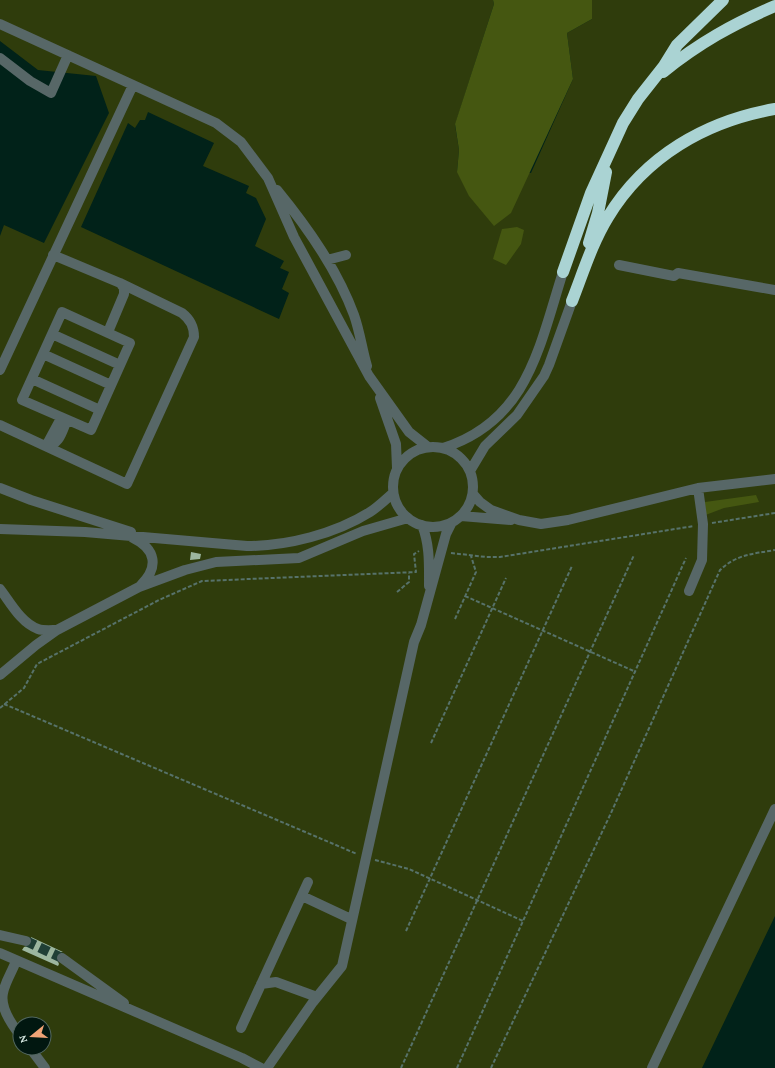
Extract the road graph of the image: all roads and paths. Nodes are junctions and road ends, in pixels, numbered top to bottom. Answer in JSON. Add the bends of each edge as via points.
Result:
{"nodes":[{"id":1,"x":723,"y":0,"type":"edge"},
{"id":2,"x":775,"y":6,"type":"edge"},
{"id":3,"x":0,"y":24,"type":"edge"},
{"id":4,"x":68,"y":55,"type":"junction"},
{"id":5,"x":0,"y":58,"type":"edge"},
{"id":6,"x":653,"y":80,"type":"junction"},
{"id":7,"x":133,"y":85,"type":"junction"},
{"id":8,"x":775,"y":109,"type":"edge"},
{"id":9,"x":610,"y":151,"type":"junction"},
{"id":10,"x":268,"y":178,"type":"junction"},
{"id":11,"x":53,"y":255,"type":"junction"},
{"id":12,"x":346,"y":255,"type":"dead end"},
{"id":13,"x":327,"y":260,"type":"junction"},
{"id":14,"x":619,"y":265,"type":"dead end"},
{"id":15,"x":563,"y":272,"type":"joint"},
{"id":16,"x":120,"y":283,"type":"junction"},
{"id":17,"x":775,"y":290,"type":"edge"},
{"id":18,"x":572,"y":301,"type":"junction"},
{"id":19,"x":104,"y":331,"type":"junction"},
{"id":20,"x":52,"y":334,"type":"junction"},
{"id":21,"x":43,"y":354,"type":"junction"},
{"id":22,"x":120,"y":365,"type":"junction"},
{"id":23,"x":0,"y":370,"type":"edge"},
{"id":24,"x":369,"y":376,"type":"junction"},
{"id":25,"x":32,"y":379,"type":"junction"},
{"id":26,"x":112,"y":385,"type":"junction"},
{"id":27,"x":376,"y":387,"type":"junction"},
{"id":28,"x":100,"y":410,"type":"junction"},
{"id":29,"x":65,"y":418,"type":"junction"},
{"id":30,"x":0,"y":425,"type":"edge"},
{"id":31,"x":46,"y":446,"type":"junction"},
{"id":32,"x":428,"y":447,"type":"junction"},
{"id":33,"x":442,"y":448,"type":"junction"},
{"id":34,"x":397,"y":468,"type":"junction"},
{"id":35,"x":470,"y":471,"type":"junction"},
{"id":36,"x":775,"y":480,"type":"edge"},
{"id":37,"x":0,"y":488,"type":"edge"},
{"id":38,"x":698,"y":488,"type":"junction"},
{"id":39,"x":393,"y":492,"type":"junction"},
{"id":40,"x":472,"y":494,"type":"junction"},
{"id":41,"x":775,"y":513,"type":"edge"},
{"id":42,"x":461,"y":516,"type":"junction"},
{"id":43,"x":408,"y":518,"type":"junction"},
{"id":44,"x":519,"y":520,"type":"junction"},
{"id":45,"x":452,"y":522,"type":"junction"},
{"id":46,"x":703,"y":524,"type":"junction"},
{"id":47,"x":422,"y":525,"type":"junction"},
{"id":48,"x":0,"y":529,"type":"edge"},
{"id":49,"x":127,"y":536,"type":"junction"},
{"id":50,"x":152,"y":538,"type":"junction"},
{"id":51,"x":775,"y":550,"type":"edge"},
{"id":52,"x":429,"y":551,"type":"junction"},
{"id":53,"x":443,"y":552,"type":"junction"},
{"id":54,"x":634,"y":555,"type":"dead end"},
{"id":55,"x":471,"y":556,"type":"junction"},
{"id":56,"x":686,"y":558,"type":"dead end"},
{"id":57,"x":572,"y":566,"type":"dead end"},
{"id":58,"x":409,"y":573,"type":"junction"},
{"id":59,"x":506,"y":578,"type":"dead end"},
{"id":60,"x":139,"y":587,"type":"junction"},
{"id":61,"x":0,"y":589,"type":"edge"},
{"id":62,"x":689,"y":591,"type":"dead end"},
{"id":63,"x":397,"y":592,"type":"dead end"},
{"id":64,"x":428,"y":596,"type":"junction"},
{"id":65,"x":465,"y":596,"type":"junction"},
{"id":66,"x":492,"y":608,"type":"junction"},
{"id":67,"x":455,"y":619,"type":"dead end"},
{"id":68,"x":57,"y":630,"type":"junction"},
{"id":69,"x":543,"y":631,"type":"junction"},
{"id":70,"x":590,"y":652,"type":"junction"},
{"id":71,"x":636,"y":672,"type":"junction"},
{"id":72,"x":0,"y":675,"type":"edge"},
{"id":73,"x":4,"y":704,"type":"junction"},
{"id":74,"x":0,"y":708,"type":"edge"},
{"id":75,"x":431,"y":743,"type":"dead end"},
{"id":76,"x":775,"y":809,"type":"edge"},
{"id":77,"x":365,"y":858,"type":"junction"},
{"id":78,"x":430,"y":878,"type":"junction"},
{"id":79,"x":308,"y":882,"type":"dead end"},
{"id":80,"x":302,"y":896,"type":"junction"},
{"id":81,"x":478,"y":900,"type":"junction"},
{"id":82,"x":351,"y":919,"type":"junction"},
{"id":83,"x":523,"y":921,"type":"junction"},
{"id":84,"x":406,"y":931,"type":"dead end"},
{"id":85,"x":0,"y":935,"type":"edge"},
{"id":86,"x":26,"y":941,"type":"tunnel mouth"},
{"id":87,"x":0,"y":953,"type":"edge"},
{"id":88,"x":62,"y":958,"type":"tunnel mouth"},
{"id":89,"x":16,"y":961,"type":"junction"},
{"id":90,"x":261,"y":984,"type":"junction"},
{"id":91,"x":317,"y":997,"type":"junction"},
{"id":92,"x":138,"y":1014,"type":"junction"},
{"id":93,"x":12,"y":1024,"type":"edge"},
{"id":94,"x":241,"y":1028,"type":"dead end"},
{"id":95,"x":36,"y":1056,"type":"edge"},
{"id":96,"x":45,"y":1068,"type":"edge"},
{"id":97,"x":261,"y":1068,"type":"edge"},
{"id":98,"x":267,"y":1068,"type":"edge"},
{"id":99,"x":401,"y":1068,"type":"edge"},
{"id":100,"x":457,"y":1068,"type":"edge"},
{"id":101,"x":491,"y":1068,"type":"edge"},
{"id":102,"x":652,"y":1068,"type":"edge"}],
"edges":[{"from":1,"to":6,"type":"highway","via":[[677,45]]},
{"from":2,"to":6,"type":"highway","via":[[712,36]]},
{"from":3,"to":4,"type":"street"},
{"from":4,"to":5,"type":"street","via":[[51,93]]},
{"from":4,"to":7,"type":"street"},
{"from":6,"to":9,"type":"highway","via":[[623,123]]},
{"from":7,"to":10,"type":"street","via":[[216,123],[241,142]]},
{"from":7,"to":11,"type":"street"},
{"from":8,"to":18,"type":"highway","via":[[723,121],[679,144],[654,162],[631,186],[608,218]]},
{"from":9,"to":15,"type":"highway","via":[[591,193]]},
{"from":9,"to":18,"type":"highway","via":[[598,212]]},
{"from":10,"to":13,"type":"street","via":[[311,233]]},
{"from":10,"to":24,"type":"street","via":[[294,237]]},
{"from":11,"to":16,"type":"street"},
{"from":11,"to":23,"type":"street"},
{"from":12,"to":13,"type":"street"},
{"from":13,"to":24,"type":"street","via":[[354,316],[363,343]]},
{"from":14,"to":17,"type":"street","via":[[674,276],[678,273]]},
{"from":15,"to":33,"type":"street","via":[[532,366],[518,394],[505,410],[479,432]]},
{"from":16,"to":19,"type":"street"},
{"from":16,"to":31,"type":"street","via":[[189,318],[194,328],[194,337],[127,484]]},
{"from":18,"to":35,"type":"street","via":[[544,376],[517,416],[485,446]]},
{"from":19,"to":20,"type":"street","via":[[62,312]]},
{"from":19,"to":22,"type":"street","via":[[130,343]]},
{"from":20,"to":21,"type":"street"},
{"from":20,"to":22,"type":"street"},
{"from":21,"to":25,"type":"street"},
{"from":21,"to":26,"type":"street"},
{"from":22,"to":26,"type":"street"},
{"from":24,"to":27,"type":"street"},
{"from":25,"to":28,"type":"street"},
{"from":25,"to":29,"type":"street","via":[[22,400]]},
{"from":26,"to":28,"type":"street"},
{"from":27,"to":32,"type":"street","via":[[409,432]]},
{"from":27,"to":34,"type":"street","via":[[396,444]]},
{"from":28,"to":29,"type":"street","via":[[91,430]]},
{"from":29,"to":31,"type":"street","via":[[57,442],[53,446]]},
{"from":30,"to":31,"type":"street"},
{"from":32,"to":33,"type":"street"},
{"from":32,"to":34,"type":"street","via":[[420,448],[407,456]]},
{"from":33,"to":35,"type":"street","via":[[459,456]]},
{"from":34,"to":39,"type":"street"},
{"from":35,"to":40,"type":"street","via":[[473,482]]},
{"from":36,"to":38,"type":"street"},
{"from":37,"to":50,"type":"street"},
{"from":38,"to":44,"type":"street","via":[[551,523]]},
{"from":38,"to":46,"type":"street"},
{"from":39,"to":43,"type":"street","via":[[400,509]]},
{"from":39,"to":50,"type":"street","via":[[359,518],[316,535],[272,546]]},
{"from":40,"to":42,"type":"street"},
{"from":40,"to":44,"type":"street","via":[[491,510]]},
{"from":41,"to":46,"type":"path"},
{"from":42,"to":44,"type":"street"},
{"from":42,"to":45,"type":"street"},
{"from":43,"to":47,"type":"street"},
{"from":43,"to":60,"type":"street","via":[[363,532],[299,558],[216,562]]},
{"from":45,"to":47,"type":"street","via":[[437,527]]},
{"from":45,"to":53,"type":"street","via":[[446,534]]},
{"from":46,"to":55,"type":"path","via":[[500,557]]},
{"from":46,"to":62,"type":"street","via":[[702,560]]},
{"from":47,"to":52,"type":"street"},
{"from":48,"to":49,"type":"street"},
{"from":49,"to":50,"type":"street"},
{"from":49,"to":60,"type":"street","via":[[142,542],[150,550],[153,569]]},
{"from":51,"to":101,"type":"path","via":[[730,561],[720,570]]},
{"from":52,"to":58,"type":"path","via":[[416,552],[416,572]]},
{"from":52,"to":64,"type":"street"},
{"from":53,"to":55,"type":"path"},
{"from":53,"to":64,"type":"street"},
{"from":54,"to":70,"type":"path"},
{"from":55,"to":65,"type":"path","via":[[476,572]]},
{"from":56,"to":71,"type":"path"},
{"from":57,"to":69,"type":"path"},
{"from":58,"to":63,"type":"path","via":[[409,582]]},
{"from":58,"to":73,"type":"path","via":[[202,581],[159,600],[37,664],[24,688]]},
{"from":59,"to":66,"type":"path"},
{"from":60,"to":68,"type":"street"},
{"from":61,"to":68,"type":"street","via":[[29,624],[39,629]]},
{"from":64,"to":77,"type":"street","via":[[414,642]]},
{"from":65,"to":66,"type":"path"},
{"from":65,"to":67,"type":"path"},
{"from":66,"to":69,"type":"path"},
{"from":66,"to":75,"type":"path"},
{"from":68,"to":72,"type":"street"},
{"from":69,"to":70,"type":"path"},
{"from":69,"to":78,"type":"path"},
{"from":70,"to":71,"type":"path"},
{"from":70,"to":81,"type":"path"},
{"from":71,"to":83,"type":"path"},
{"from":73,"to":74,"type":"path"},
{"from":73,"to":77,"type":"path"},
{"from":76,"to":102,"type":"street"},
{"from":77,"to":78,"type":"path","via":[[409,869]]},
{"from":77,"to":82,"type":"street"},
{"from":78,"to":81,"type":"path"},
{"from":78,"to":84,"type":"path"},
{"from":79,"to":80,"type":"street"},
{"from":80,"to":82,"type":"street"},
{"from":80,"to":90,"type":"street"},
{"from":81,"to":83,"type":"path"},
{"from":81,"to":99,"type":"path"},
{"from":82,"to":91,"type":"street","via":[[342,966]]},
{"from":83,"to":100,"type":"path"},
{"from":85,"to":86,"type":"street"},
{"from":87,"to":89,"type":"street"},
{"from":88,"to":92,"type":"street"},
{"from":89,"to":92,"type":"street"},
{"from":89,"to":93,"type":"street","via":[[2,994]]},
{"from":90,"to":91,"type":"street","via":[[276,982]]},
{"from":90,"to":94,"type":"street"},
{"from":91,"to":98,"type":"street"},
{"from":92,"to":97,"type":"street"},
{"from":95,"to":96,"type":"street"}]}
